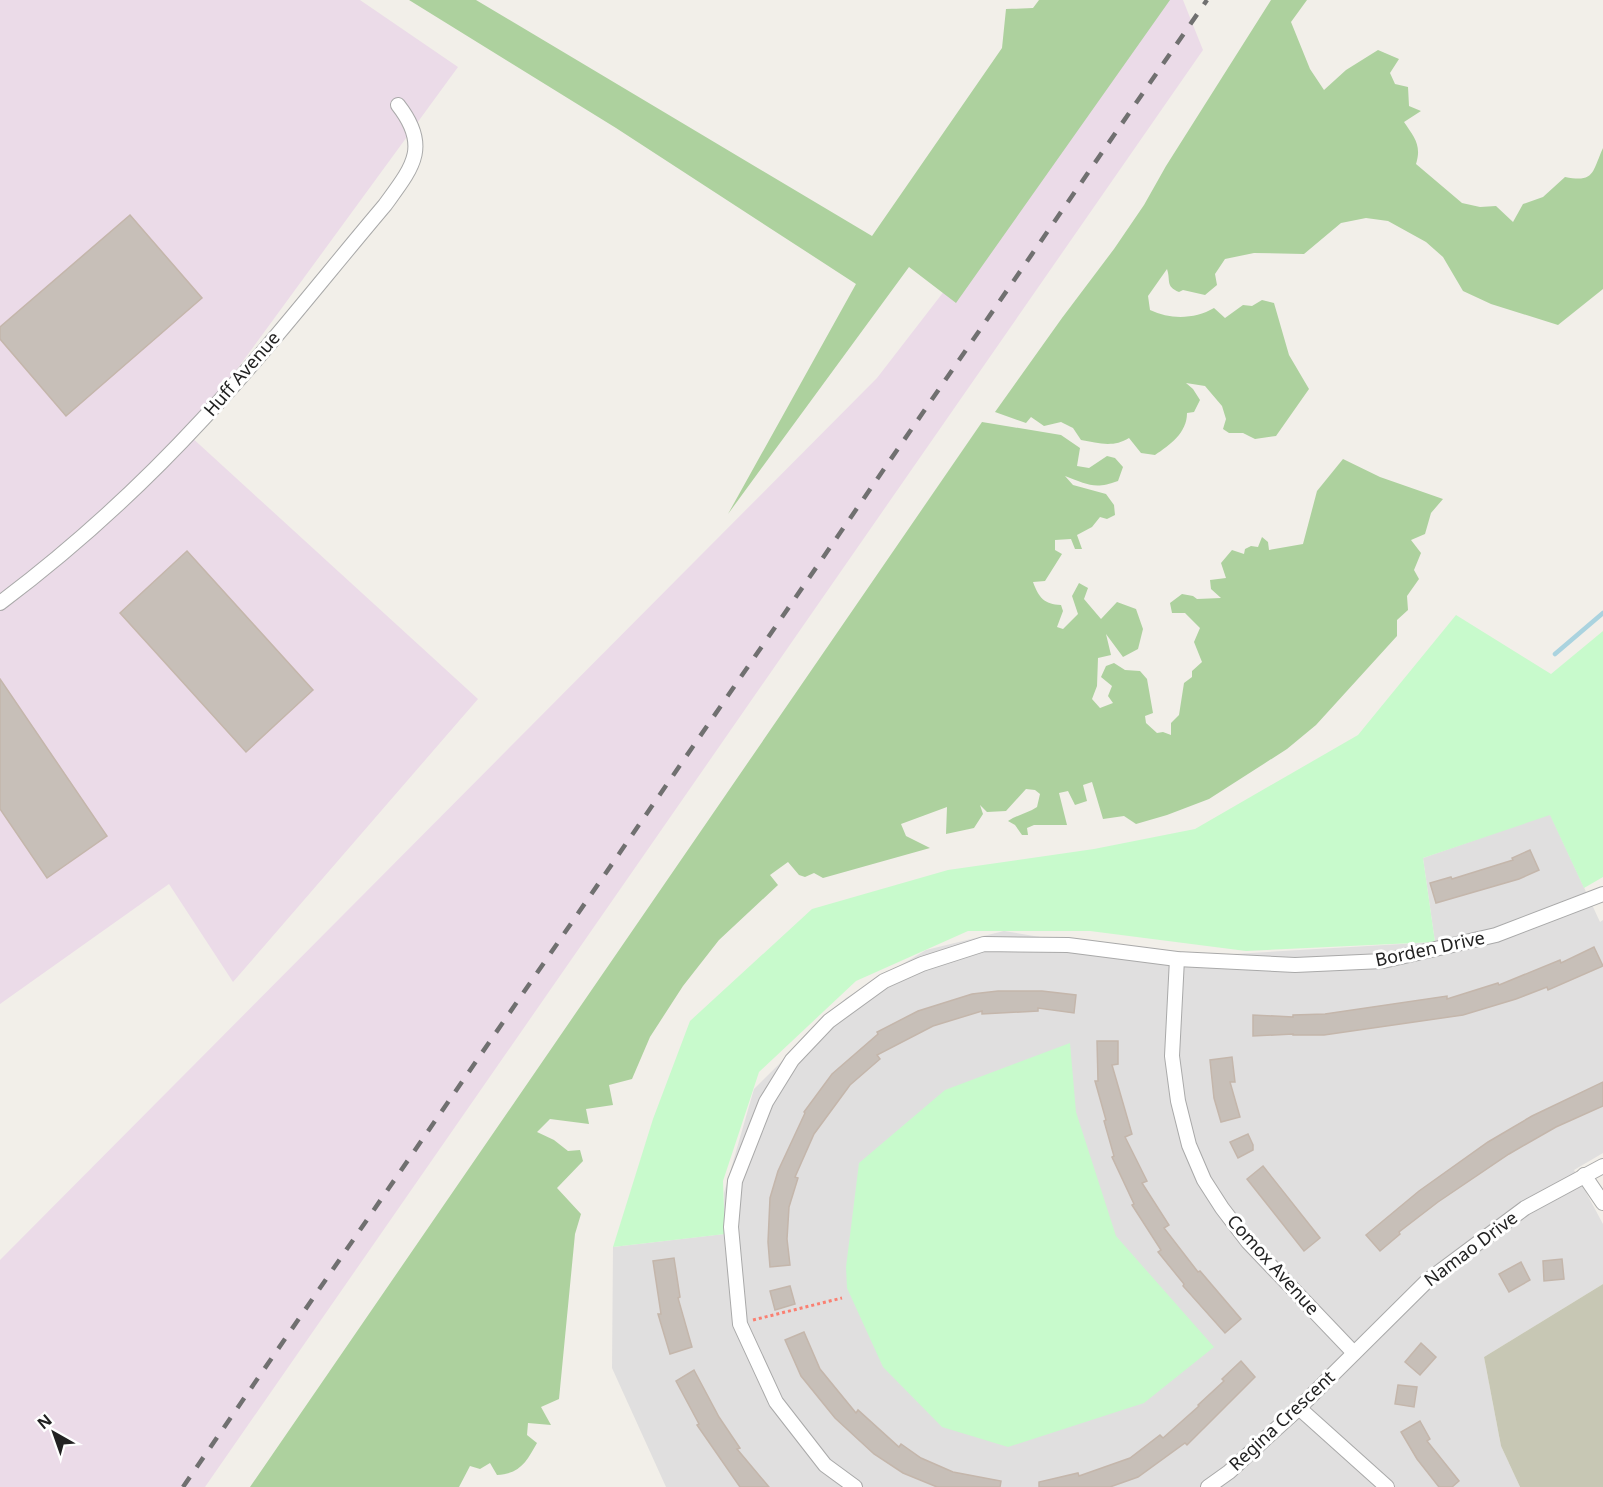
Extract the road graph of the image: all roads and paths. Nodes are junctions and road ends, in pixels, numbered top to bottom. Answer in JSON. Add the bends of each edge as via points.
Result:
{"nodes":[{"id":1,"x":398,"y":105,"type":"dead end"},
{"id":2,"x":0,"y":603,"type":"edge"},
{"id":3,"x":1603,"y":894,"type":"edge"},
{"id":4,"x":1177,"y":959,"type":"junction"},
{"id":5,"x":1603,"y":1166,"type":"edge"},
{"id":6,"x":1584,"y":1175,"type":"junction"},
{"id":7,"x":1603,"y":1203,"type":"edge"},
{"id":8,"x":842,"y":1298,"type":"dead end"},
{"id":9,"x":740,"y":1324,"type":"junction"},
{"id":10,"x":1354,"y":1353,"type":"junction"},
{"id":11,"x":1299,"y":1408,"type":"junction"},
{"id":12,"x":855,"y":1487,"type":"edge"},
{"id":13,"x":1208,"y":1487,"type":"edge"},
{"id":14,"x":1387,"y":1487,"type":"edge"}],
"edges":[{"from":1,"to":2,"type":"street","name":"Huff Avenue","via":[[410,121],[415,139],[414,159],[385,205],[243,376],[169,455],[71,546]]},
{"from":3,"to":4,"type":"street","name":"Borden Drive","via":[[1496,935],[1383,961],[1295,965]]},
{"from":4,"to":9,"type":"street","via":[[1068,945],[984,944],[884,981],[829,1022],[792,1060],[766,1102],[735,1181],[731,1227]]},
{"from":4,"to":10,"type":"street","name":"Comox Avenue","via":[[1172,1056],[1189,1145],[1204,1180],[1248,1242]]},
{"from":5,"to":6,"type":"street","name":"Namao Drive"},
{"from":6,"to":7,"type":"street"},
{"from":6,"to":10,"type":"street","name":"Namao Drive","via":[[1525,1208],[1427,1281]]},
{"from":8,"to":9,"type":"path"},
{"from":9,"to":12,"type":"street","via":[[776,1402],[825,1465]]},
{"from":10,"to":11,"type":"street","name":"Regina Crescent"},
{"from":11,"to":13,"type":"street","name":"Regina Crescent"},
{"from":11,"to":14,"type":"street"}]}
